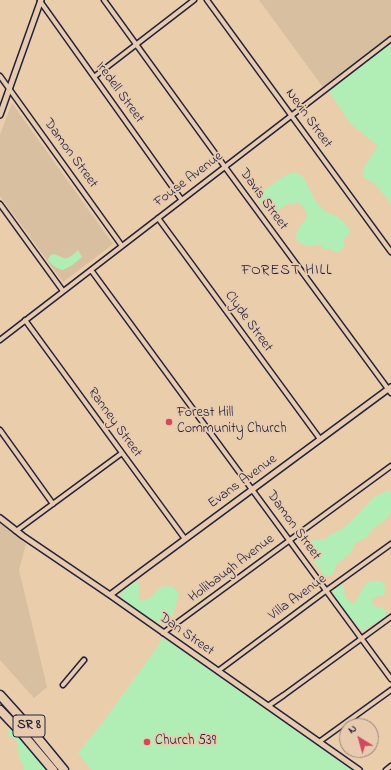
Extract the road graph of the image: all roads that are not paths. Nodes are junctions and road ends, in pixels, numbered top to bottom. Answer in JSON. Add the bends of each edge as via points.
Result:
{"nodes":[{"id":1,"x":104,"y":0,"type":"edge"},
{"id":2,"x":194,"y":0,"type":"edge"},
{"id":3,"x":207,"y":0,"type":"edge"},
{"id":4,"x":40,"y":1,"type":"edge"},
{"id":5,"x":391,"y":39,"type":"edge"},
{"id":6,"x":136,"y":45,"type":"junction"},
{"id":7,"x":0,"y":76,"type":"edge"},
{"id":8,"x":94,"y":77,"type":"junction"},
{"id":9,"x":9,"y":88,"type":"junction"},
{"id":10,"x":0,"y":115,"type":"edge"},
{"id":11,"x":291,"y":116,"type":"junction"},
{"id":12,"x":224,"y":167,"type":"junction"},
{"id":13,"x":181,"y":199,"type":"junction"},
{"id":14,"x":0,"y":204,"type":"edge"},
{"id":15,"x":158,"y":218,"type":"junction"},
{"id":16,"x":122,"y":246,"type":"junction"},
{"id":17,"x":391,"y":252,"type":"edge"},
{"id":18,"x":91,"y":270,"type":"junction"},
{"id":19,"x":63,"y":291,"type":"junction"},
{"id":20,"x":25,"y":320,"type":"junction"},
{"id":21,"x":0,"y":340,"type":"edge"},
{"id":22,"x":390,"y":390,"type":"edge"},
{"id":23,"x":0,"y":430,"type":"edge"},
{"id":24,"x":320,"y":439,"type":"junction"},
{"id":25,"x":122,"y":453,"type":"junction"},
{"id":26,"x":391,"y":466,"type":"edge"},
{"id":27,"x":252,"y":489,"type":"junction"},
{"id":28,"x":54,"y":504,"type":"junction"},
{"id":29,"x":0,"y":518,"type":"edge"},
{"id":30,"x":16,"y":531,"type":"junction"},
{"id":31,"x":185,"y":539,"type":"junction"},
{"id":32,"x":290,"y":540,"type":"junction"},
{"id":33,"x":391,"y":544,"type":"edge"},
{"id":34,"x":327,"y":590,"type":"junction"},
{"id":35,"x":110,"y":596,"type":"junction"},
{"id":36,"x":391,"y":617,"type":"edge"},
{"id":37,"x":163,"y":633,"type":"junction"},
{"id":38,"x":362,"y":639,"type":"junction"},
{"id":39,"x":84,"y":660,"type":"dead end"},
{"id":40,"x":218,"y":672,"type":"junction"},
{"id":41,"x":391,"y":679,"type":"edge"},
{"id":42,"x":63,"y":685,"type":"dead end"},
{"id":43,"x":391,"y":690,"type":"edge"},
{"id":44,"x":0,"y":695,"type":"edge"},
{"id":45,"x":268,"y":706,"type":"junction"},
{"id":46,"x":0,"y":710,"type":"edge"},
{"id":47,"x":319,"y":742,"type":"junction"},
{"id":48,"x":391,"y":766,"type":"edge"},
{"id":49,"x":53,"y":770,"type":"edge"},
{"id":50,"x":64,"y":770,"type":"edge"},
{"id":51,"x":359,"y":770,"type":"edge"},
{"id":52,"x":386,"y":770,"type":"edge"}],
"edges":[{"from":1,"to":6,"type":"street","name":"Davis Street"},
{"from":2,"to":6,"type":"street"},
{"from":3,"to":11,"type":"street","name":"Nevin Street"},
{"from":4,"to":8,"type":"street","name":"Iredell Street"},
{"from":4,"to":9,"type":"street"},
{"from":5,"to":11,"type":"street","name":"Fouse Avenue"},
{"from":6,"to":8,"type":"street"},
{"from":6,"to":12,"type":"street","name":"Davis Street"},
{"from":7,"to":9,"type":"street","name":"Damon Street"},
{"from":8,"to":13,"type":"street","name":"Iredell Street"},
{"from":9,"to":10,"type":"street"},
{"from":9,"to":16,"type":"street","name":"Damon Street"},
{"from":11,"to":12,"type":"street","name":"Fouse Avenue"},
{"from":11,"to":17,"type":"street","name":"Nevin Street"},
{"from":12,"to":13,"type":"street","name":"Fouse Avenue"},
{"from":12,"to":22,"type":"street","name":"Davis Street"},
{"from":13,"to":15,"type":"street","name":"Fouse Avenue"},
{"from":14,"to":19,"type":"street"},
{"from":15,"to":16,"type":"street","name":"Fouse Avenue"},
{"from":15,"to":24,"type":"street","name":"Clyde Street"},
{"from":16,"to":18,"type":"street","name":"Fouse Avenue"},
{"from":18,"to":19,"type":"street","name":"Fouse Avenue"},
{"from":18,"to":27,"type":"street","name":"Damon Street"},
{"from":19,"to":20,"type":"street","name":"Fouse Avenue"},
{"from":20,"to":21,"type":"street","name":"Fouse Avenue"},
{"from":20,"to":25,"type":"street","name":"Ranney Street"},
{"from":22,"to":24,"type":"street","name":"Evans Avenue"},
{"from":23,"to":28,"type":"street"},
{"from":24,"to":27,"type":"street","name":"Evans Avenue"},
{"from":25,"to":28,"type":"street"},
{"from":25,"to":31,"type":"street","name":"Ranney Street"},
{"from":26,"to":32,"type":"street","name":"Hollibaugh Avenue"},
{"from":27,"to":31,"type":"street","name":"Evans Avenue"},
{"from":27,"to":32,"type":"street","name":"Damon Street"},
{"from":28,"to":30,"type":"street"},
{"from":29,"to":30,"type":"street","name":"Dan Street"},
{"from":30,"to":35,"type":"street","name":"Dan Street"},
{"from":31,"to":35,"type":"street","name":"Evans Avenue"},
{"from":32,"to":34,"type":"street","name":"Damon Street"},
{"from":32,"to":37,"type":"street","name":"Hollibaugh Avenue"},
{"from":33,"to":34,"type":"street","name":"Villa Avenue"},
{"from":34,"to":38,"type":"street","name":"Damon Street"},
{"from":34,"to":40,"type":"street","name":"Villa Avenue"},
{"from":35,"to":37,"type":"street","name":"Dan Street"},
{"from":36,"to":38,"type":"street"},
{"from":37,"to":40,"type":"street","name":"Dan Street"},
{"from":38,"to":41,"type":"street","name":"Damon Street"},
{"from":38,"to":45,"type":"street"},
{"from":39,"to":42,"type":"street"},
{"from":40,"to":45,"type":"street","name":"Dan Street"},
{"from":43,"to":47,"type":"street"},
{"from":44,"to":50,"type":"highway","number":"SR 8"},
{"from":45,"to":47,"type":"street","name":"Dan Street"},
{"from":46,"to":49,"type":"highway","number":"SR 8"},
{"from":47,"to":51,"type":"street","name":"Dan Street"},
{"from":48,"to":52,"type":"street"}]}
